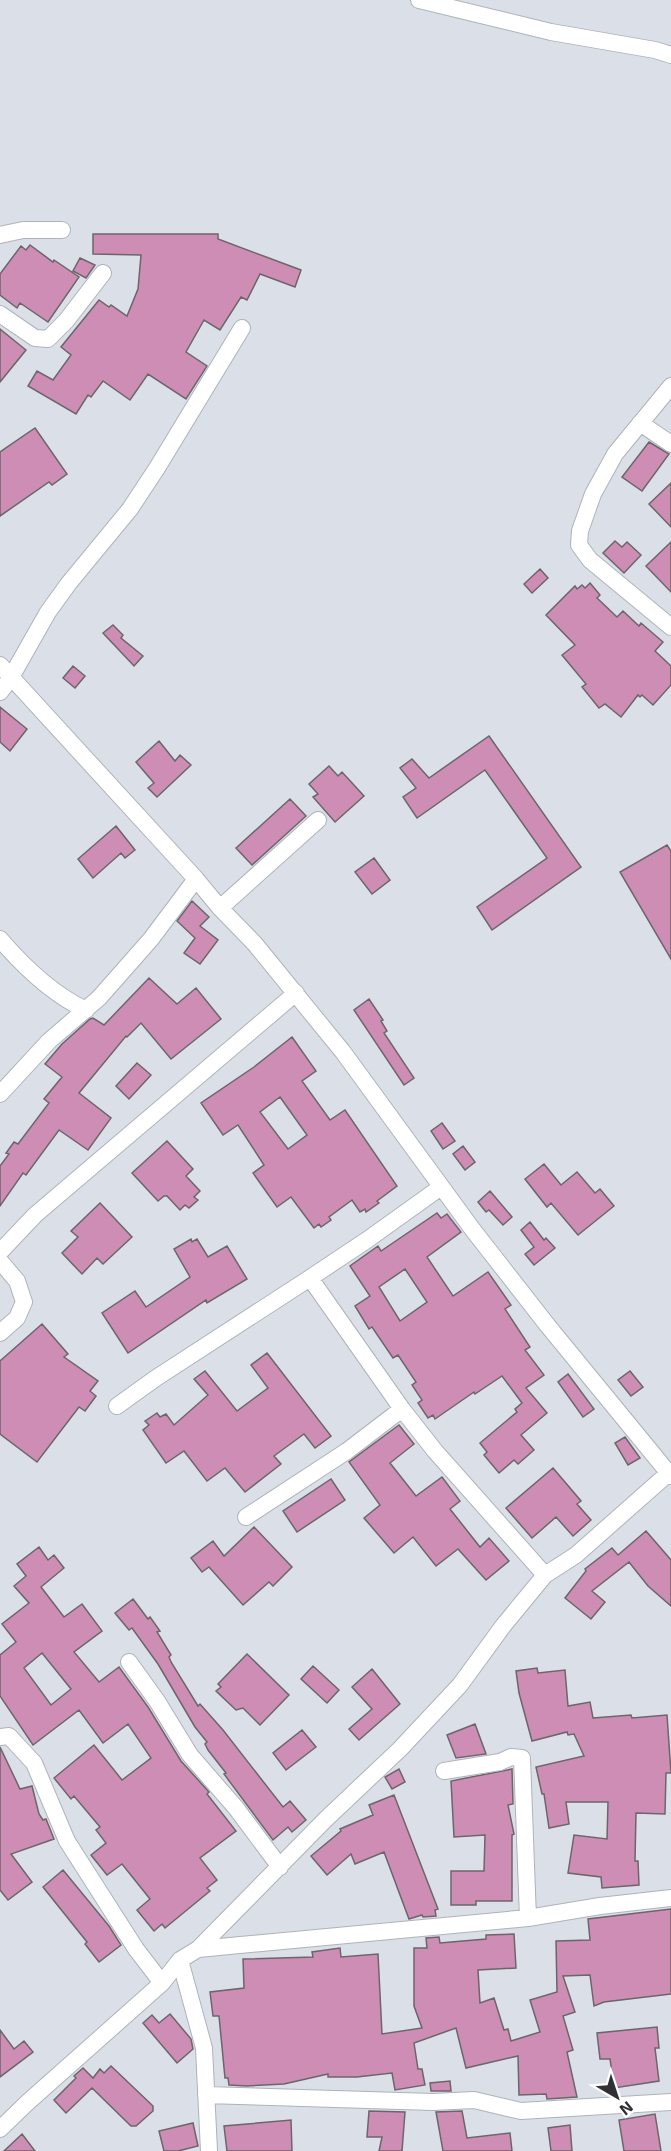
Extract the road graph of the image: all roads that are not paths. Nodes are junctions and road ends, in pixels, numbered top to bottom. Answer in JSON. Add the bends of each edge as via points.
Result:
{"nodes":[{"id":1,"x":419,"y":0,"type":"edge"},
{"id":2,"x":671,"y":55,"type":"edge"},
{"id":3,"x":62,"y":230,"type":"dead end"},
{"id":4,"x":0,"y":235,"type":"edge"},
{"id":5,"x":103,"y":273,"type":"dead end"},
{"id":6,"x":0,"y":314,"type":"edge"},
{"id":7,"x":242,"y":328,"type":"dead end"},
{"id":8,"x":671,"y":386,"type":"edge"},
{"id":9,"x":640,"y":423,"type":"junction"},
{"id":10,"x":671,"y":444,"type":"edge"},
{"id":11,"x":671,"y":627,"type":"edge"},
{"id":12,"x":4,"y":679,"type":"edge"},
{"id":13,"x":318,"y":820,"type":"dead end"},
{"id":14,"x":196,"y":879,"type":"junction"},
{"id":15,"x":220,"y":908,"type":"junction"},
{"id":16,"x":0,"y":939,"type":"edge"},
{"id":17,"x":296,"y":993,"type":"junction"},
{"id":18,"x":86,"y":1010,"type":"junction"},
{"id":19,"x":0,"y":1094,"type":"edge"},
{"id":20,"x":441,"y":1187,"type":"junction"},
{"id":21,"x":0,"y":1252,"type":"edge"},
{"id":22,"x":0,"y":1261,"type":"edge"},
{"id":23,"x":310,"y":1278,"type":"junction"},
{"id":24,"x":0,"y":1333,"type":"edge"},
{"id":25,"x":117,"y":1406,"type":"dead end"},
{"id":26,"x":402,"y":1409,"type":"junction"},
{"id":27,"x":670,"y":1473,"type":"edge"},
{"id":28,"x":246,"y":1517,"type":"dead end"},
{"id":29,"x":545,"y":1575,"type":"junction"},
{"id":30,"x":129,"y":1662,"type":"dead end"},
{"id":31,"x":0,"y":1737,"type":"edge"},
{"id":32,"x":444,"y":1771,"type":"dead end"},
{"id":33,"x":280,"y":1867,"type":"junction"},
{"id":34,"x":671,"y":1898,"type":"edge"},
{"id":35,"x":528,"y":1918,"type":"junction"},
{"id":36,"x":198,"y":1949,"type":"junction"},
{"id":37,"x":180,"y":1960,"type":"junction"},
{"id":38,"x":162,"y":1983,"type":"junction"},
{"id":39,"x":206,"y":2095,"type":"junction"},
{"id":40,"x":671,"y":2102,"type":"edge"},
{"id":41,"x":0,"y":2128,"type":"edge"},
{"id":42,"x":209,"y":2151,"type":"edge"}],
"edges":[{"from":1,"to":2,"type":"street","via":[[551,32]]},
{"from":3,"to":4,"type":"street","via":[[23,230]]},
{"from":5,"to":6,"type":"street","via":[[48,339],[35,338]]},
{"from":7,"to":12,"type":"street","via":[[130,509],[69,583]]},
{"from":8,"to":9,"type":"street"},
{"from":9,"to":10,"type":"street"},
{"from":9,"to":11,"type":"street","via":[[615,454],[593,494],[579,545],[590,560]]},
{"from":12,"to":14,"type":"street"},
{"from":13,"to":15,"type":"street"},
{"from":14,"to":15,"type":"street"},
{"from":14,"to":18,"type":"street","via":[[151,939]]},
{"from":15,"to":17,"type":"street"},
{"from":16,"to":18,"type":"street","via":[[50,988]]},
{"from":17,"to":20,"type":"street"},
{"from":17,"to":21,"type":"street","via":[[35,1215]]},
{"from":18,"to":19,"type":"street","via":[[49,1041]]},
{"from":20,"to":23,"type":"street"},
{"from":20,"to":27,"type":"street","via":[[548,1326]]},
{"from":22,"to":24,"type":"street","via":[[17,1281],[24,1302],[17,1318]]},
{"from":23,"to":25,"type":"street"},
{"from":23,"to":26,"type":"street"},
{"from":26,"to":28,"type":"street","via":[[347,1451]]},
{"from":26,"to":29,"type":"street"},
{"from":27,"to":29,"type":"street","via":[[576,1555]]},
{"from":29,"to":33,"type":"street","via":[[460,1686]]},
{"from":30,"to":33,"type":"street","via":[[190,1755]]},
{"from":31,"to":38,"type":"street","via":[[9,1736],[34,1763],[67,1841]]},
{"from":32,"to":35,"type":"street","via":[[522,1758]]},
{"from":33,"to":36,"type":"street"},
{"from":34,"to":35,"type":"street"},
{"from":35,"to":36,"type":"street"},
{"from":36,"to":37,"type":"street"},
{"from":37,"to":38,"type":"street"},
{"from":37,"to":39,"type":"street","via":[[204,2048]]},
{"from":38,"to":41,"type":"street"},
{"from":39,"to":40,"type":"street","via":[[474,2100],[521,2111]]},
{"from":39,"to":42,"type":"street"}]}
